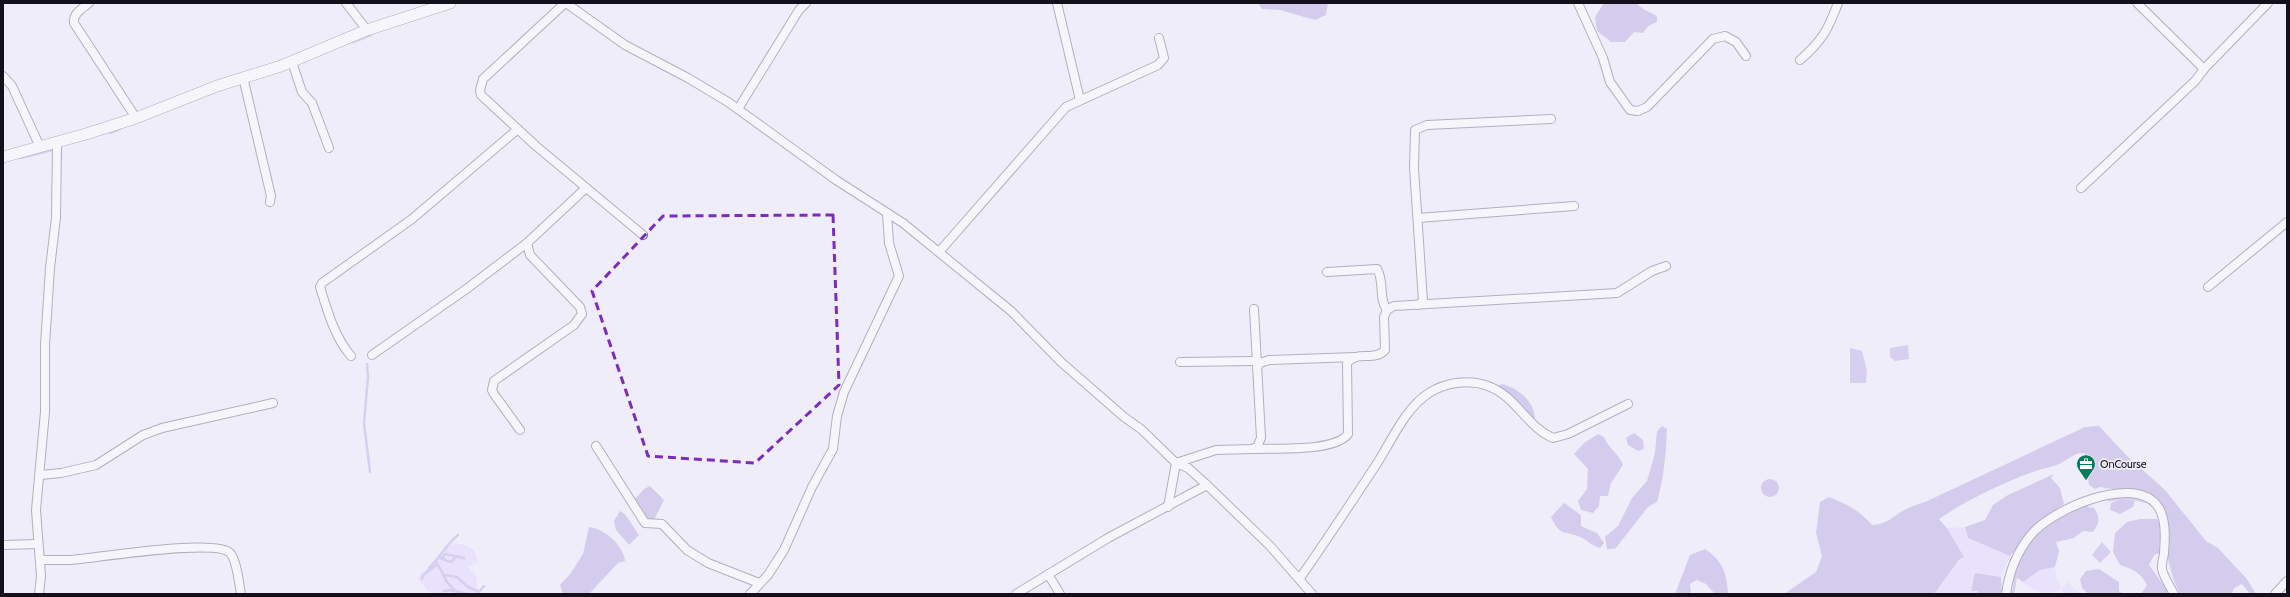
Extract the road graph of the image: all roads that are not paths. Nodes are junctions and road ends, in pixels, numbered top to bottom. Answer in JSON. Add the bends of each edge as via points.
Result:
{"nodes":[{"id":1,"x":89,"y":3,"type":"edge"},
{"id":2,"x":346,"y":3,"type":"edge"},
{"id":3,"x":450,"y":3,"type":"edge"},
{"id":4,"x":565,"y":3,"type":"edge"},
{"id":5,"x":793,"y":3,"type":"edge"},
{"id":6,"x":806,"y":3,"type":"edge"},
{"id":7,"x":1057,"y":3,"type":"edge"},
{"id":8,"x":1578,"y":3,"type":"edge"},
{"id":9,"x":1838,"y":3,"type":"edge"},
{"id":10,"x":2137,"y":3,"type":"edge"},
{"id":11,"x":2268,"y":3,"type":"edge"},
{"id":12,"x":799,"y":10,"type":"junction"},
{"id":13,"x":367,"y":30,"type":"junction"},
{"id":14,"x":1159,"y":38,"type":"dead end"},
{"id":15,"x":1746,"y":56,"type":"dead end"},
{"id":16,"x":1800,"y":60,"type":"dead end"},
{"id":17,"x":292,"y":62,"type":"junction"},
{"id":18,"x":2204,"y":69,"type":"junction"},
{"id":19,"x":3,"y":76,"type":"edge"},
{"id":20,"x":243,"y":77,"type":"junction"},
{"id":21,"x":1080,"y":100,"type":"junction"},
{"id":22,"x":738,"y":109,"type":"junction"},
{"id":23,"x":136,"y":118,"type":"junction"},
{"id":24,"x":1551,"y":119,"type":"dead end"},
{"id":25,"x":518,"y":129,"type":"junction"},
{"id":26,"x":57,"y":143,"type":"junction"},
{"id":27,"x":40,"y":147,"type":"junction"},
{"id":28,"x":329,"y":148,"type":"dead end"},
{"id":29,"x":3,"y":157,"type":"edge"},
{"id":30,"x":586,"y":188,"type":"junction"},
{"id":31,"x":2081,"y":188,"type":"dead end"},
{"id":32,"x":270,"y":202,"type":"dead end"},
{"id":33,"x":1574,"y":206,"type":"dead end"},
{"id":34,"x":887,"y":213,"type":"junction"},
{"id":35,"x":1418,"y":218,"type":"junction"},
{"id":36,"x":2287,"y":222,"type":"edge"},
{"id":37,"x":643,"y":235,"type":"dead end"},
{"id":38,"x":527,"y":243,"type":"junction"},
{"id":39,"x":939,"y":252,"type":"junction"},
{"id":40,"x":1666,"y":266,"type":"dead end"},
{"id":41,"x":1327,"y":272,"type":"dead end"},
{"id":42,"x":2208,"y":287,"type":"dead end"},
{"id":43,"x":1418,"y":305,"type":"junction"},
{"id":44,"x":1254,"y":309,"type":"dead end"},
{"id":45,"x":1386,"y":310,"type":"junction"},
{"id":46,"x":372,"y":355,"type":"dead end"},
{"id":47,"x":351,"y":356,"type":"dead end"},
{"id":48,"x":1355,"y":357,"type":"junction"},
{"id":49,"x":1180,"y":362,"type":"dead end"},
{"id":50,"x":1257,"y":364,"type":"junction"},
{"id":51,"x":274,"y":403,"type":"dead end"},
{"id":52,"x":1628,"y":404,"type":"dead end"},
{"id":53,"x":520,"y":430,"type":"dead end"},
{"id":54,"x":596,"y":446,"type":"dead end"},
{"id":55,"x":1252,"y":449,"type":"junction"},
{"id":56,"x":1176,"y":463,"type":"junction"},
{"id":57,"x":40,"y":475,"type":"junction"},
{"id":58,"x":1207,"y":484,"type":"junction"},
{"id":59,"x":1168,"y":507,"type":"junction"},
{"id":60,"x":38,"y":544,"type":"junction"},
{"id":61,"x":3,"y":545,"type":"edge"},
{"id":62,"x":40,"y":560,"type":"junction"},
{"id":63,"x":1048,"y":574,"type":"junction"},
{"id":64,"x":1300,"y":578,"type":"junction"},
{"id":65,"x":2287,"y":581,"type":"edge"},
{"id":66,"x":759,"y":583,"type":"junction"},
{"id":67,"x":39,"y":594,"type":"edge"},
{"id":68,"x":241,"y":594,"type":"edge"},
{"id":69,"x":750,"y":594,"type":"edge"},
{"id":70,"x":1016,"y":594,"type":"edge"},
{"id":71,"x":1060,"y":594,"type":"edge"},
{"id":72,"x":1312,"y":594,"type":"edge"},
{"id":73,"x":2006,"y":594,"type":"edge"},
{"id":74,"x":2174,"y":594,"type":"edge"},
{"id":75,"x":2275,"y":594,"type":"edge"}],
"edges":[{"from":1,"to":23,"type":"street","via":[[77,13],[74,23]]},
{"from":2,"to":13,"type":"street"},
{"from":3,"to":13,"type":"street"},
{"from":4,"to":22,"type":"street","via":[[625,45],[705,87]]},
{"from":4,"to":25,"type":"street","via":[[493,69],[481,85],[482,95]]},
{"from":5,"to":12,"type":"street"},
{"from":6,"to":12,"type":"street"},
{"from":7,"to":21,"type":"street"},
{"from":8,"to":15,"type":"street","via":[[1603,58],[1610,82],[1630,110],[1638,111],[1647,107],[1713,39],[1725,36],[1736,42]]},
{"from":9,"to":16,"type":"street","via":[[1826,34]]},
{"from":10,"to":18,"type":"street"},
{"from":11,"to":18,"type":"street"},
{"from":12,"to":22,"type":"street"},
{"from":13,"to":17,"type":"street"},
{"from":14,"to":21,"type":"street","via":[[1164,58],[1158,65]]},
{"from":17,"to":20,"type":"street"},
{"from":17,"to":28,"type":"street","via":[[302,92],[312,103]]},
{"from":18,"to":31,"type":"street","via":[[2150,125]]},
{"from":19,"to":27,"type":"street","via":[[12,86]]},
{"from":20,"to":23,"type":"street"},
{"from":20,"to":32,"type":"street","via":[[271,196]]},
{"from":21,"to":39,"type":"street","via":[[1066,108]]},
{"from":22,"to":34,"type":"street","via":[[836,180]]},
{"from":23,"to":26,"type":"street"},
{"from":24,"to":35,"type":"street","via":[[1420,126],[1415,130],[1414,139]]},
{"from":25,"to":30,"type":"street"},
{"from":25,"to":47,"type":"street","via":[[412,219],[322,282],[320,287],[323,298],[341,342]]},
{"from":26,"to":27,"type":"street"},
{"from":26,"to":57,"type":"street","via":[[56,218],[47,298],[45,412]]},
{"from":27,"to":29,"type":"street"},
{"from":30,"to":37,"type":"street"},
{"from":30,"to":38,"type":"street"},
{"from":33,"to":35,"type":"street"},
{"from":34,"to":39,"type":"street"},
{"from":34,"to":66,"type":"street","via":[[889,243],[899,276],[844,392],[837,416],[833,449],[812,487],[788,544],[768,575]]},
{"from":35,"to":43,"type":"street","via":[[1423,301]]},
{"from":36,"to":42,"type":"street"},
{"from":38,"to":46,"type":"street"},
{"from":38,"to":53,"type":"street","via":[[530,255],[580,307],[582,314],[574,325],[494,381],[494,394]]},
{"from":39,"to":56,"type":"street","via":[[1011,311],[1062,362],[1141,429]]},
{"from":40,"to":43,"type":"street","via":[[1652,271],[1617,293]]},
{"from":41,"to":45,"type":"street","via":[[1377,269],[1381,275],[1383,305]]},
{"from":43,"to":45,"type":"street","via":[[1394,306]]},
{"from":44,"to":50,"type":"street"},
{"from":45,"to":48,"type":"street","via":[[1385,350],[1374,357]]},
{"from":48,"to":50,"type":"street","via":[[1269,360]]},
{"from":48,"to":55,"type":"street","via":[[1347,362],[1348,434],[1344,440],[1323,446]]},
{"from":49,"to":50,"type":"street"},
{"from":50,"to":55,"type":"street","via":[[1260,438],[1257,447]]},
{"from":51,"to":57,"type":"street","via":[[162,428],[143,434],[96,465]]},
{"from":52,"to":64,"type":"street","via":[[1568,434],[1553,438],[1536,426],[1507,396],[1488,386],[1471,382],[1453,383],[1429,393],[1406,418]]},
{"from":54,"to":66,"type":"street","via":[[645,523],[662,524],[687,550],[708,563]]},
{"from":55,"to":56,"type":"street","via":[[1216,450]]},
{"from":56,"to":58,"type":"street","via":[[1188,468]]},
{"from":56,"to":59,"type":"street"},
{"from":57,"to":60,"type":"street","via":[[36,510]]},
{"from":58,"to":59,"type":"street"},
{"from":58,"to":64,"type":"street"},
{"from":59,"to":63,"type":"street","via":[[1108,538]]},
{"from":60,"to":61,"type":"street"},
{"from":60,"to":62,"type":"street"},
{"from":62,"to":67,"type":"street"},
{"from":62,"to":68,"type":"street","via":[[70,560],[196,546],[219,547],[232,555]]},
{"from":63,"to":70,"type":"street"},
{"from":63,"to":71,"type":"street"},
{"from":64,"to":72,"type":"street"},
{"from":65,"to":75,"type":"street"},
{"from":66,"to":69,"type":"street"},
{"from":73,"to":74,"type":"street","via":[[2017,555],[2031,534],[2065,508],[2094,498],[2125,494],[2149,498],[2161,512],[2165,528],[2162,568]]}]}
